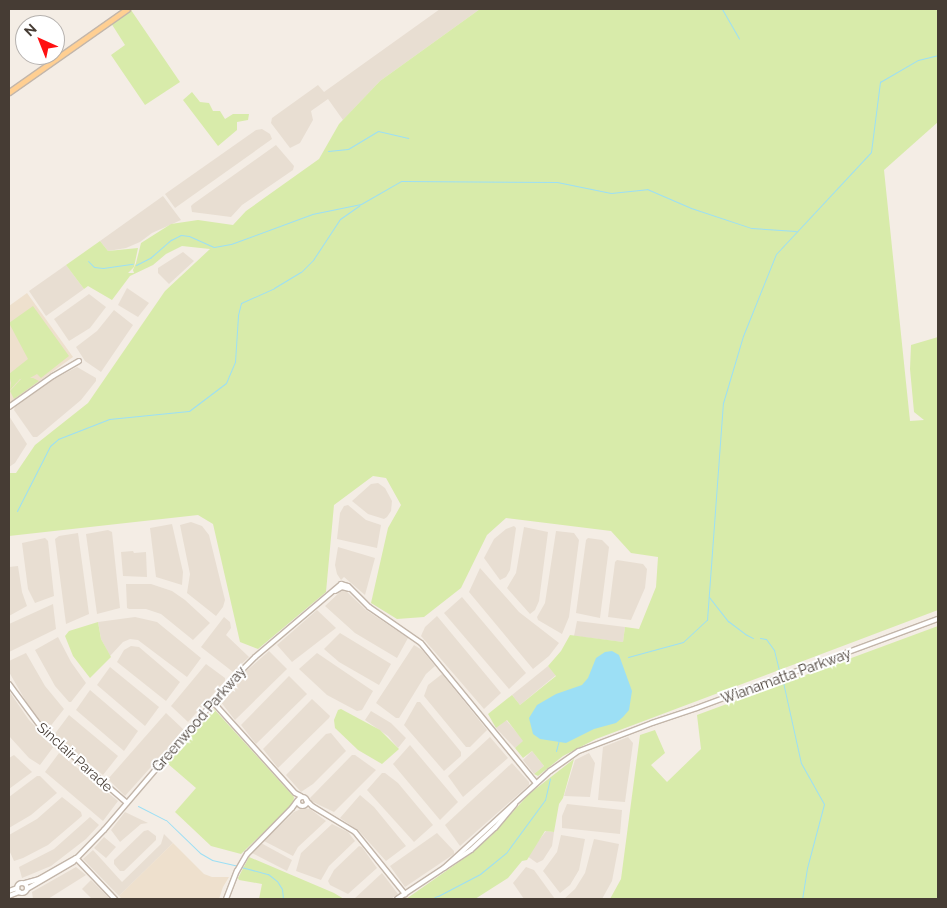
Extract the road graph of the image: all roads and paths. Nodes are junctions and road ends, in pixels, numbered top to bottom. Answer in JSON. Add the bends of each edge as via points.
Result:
{"nodes":[{"id":1,"x":127,"y":9,"type":"edge"},
{"id":2,"x":9,"y":92,"type":"edge"},
{"id":3,"x":79,"y":361,"type":"dead end"},
{"id":4,"x":9,"y":407,"type":"edge"},
{"id":5,"x":938,"y":619,"type":"edge"},
{"id":6,"x":9,"y":684,"type":"edge"},
{"id":7,"x":214,"y":702,"type":"junction"},
{"id":8,"x":536,"y":783,"type":"junction"},
{"id":9,"x":299,"y":799,"type":"junction"},
{"id":10,"x":306,"y":800,"type":"junction"},
{"id":11,"x":127,"y":803,"type":"junction"},
{"id":12,"x":302,"y":805,"type":"junction"},
{"id":13,"x":312,"y":806,"type":"junction"},
{"id":14,"x":292,"y":808,"type":"junction"},
{"id":15,"x":76,"y":858,"type":"junction"},
{"id":16,"x":25,"y":883,"type":"junction"},
{"id":17,"x":18,"y":890,"type":"junction"},
{"id":18,"x":27,"y":890,"type":"junction"},
{"id":19,"x":9,"y":891,"type":"edge"},
{"id":20,"x":405,"y":894,"type":"junction"},
{"id":21,"x":9,"y":896,"type":"edge"},
{"id":22,"x":116,"y":899,"type":"edge"},
{"id":23,"x":226,"y":899,"type":"edge"},
{"id":24,"x":397,"y":899,"type":"edge"}],
"edges":[{"from":1,"to":2,"type":"main road"},
{"from":3,"to":4,"type":"street"},
{"from":5,"to":8,"type":"street","name":"Wianamatta Parkway","via":[[632,730],[572,755]]},
{"from":6,"to":11,"type":"street","name":"Sinclair Parade","via":[[43,730]]},
{"from":7,"to":8,"type":"street","name":"Greenwood Parkway","via":[[249,662],[342,584],[421,643]]},
{"from":7,"to":9,"type":"street"},
{"from":7,"to":11,"type":"street","name":"Greenwood Parkway"},
{"from":8,"to":20,"type":"street","name":"Wianamatta Parkway","via":[[444,868]]},
{"from":9,"to":10,"type":"street"},
{"from":9,"to":12,"type":"street"},
{"from":9,"to":14,"type":"street"},
{"from":10,"to":12,"type":"street"},
{"from":10,"to":13,"type":"street"},
{"from":11,"to":15,"type":"street","name":"Greenwood Parkway"},
{"from":12,"to":13,"type":"street"},
{"from":12,"to":14,"type":"street"},
{"from":13,"to":20,"type":"street","via":[[355,832]]},
{"from":14,"to":23,"type":"street","via":[[242,861]]},
{"from":15,"to":16,"type":"street","name":"Greenwood Parkway","via":[[39,879]]},
{"from":15,"to":18,"type":"street","name":"Greenwood Parkway"},
{"from":15,"to":22,"type":"street"},
{"from":16,"to":17,"type":"street","name":"Greenwood Parkway","via":[[20,883]]},
{"from":16,"to":18,"type":"street"},
{"from":17,"to":18,"type":"street","name":"Greenwood Parkway","via":[[24,893]]},
{"from":17,"to":19,"type":"street"},
{"from":17,"to":21,"type":"street"},
{"from":20,"to":24,"type":"street","name":"Wianamatta Parkway"}]}
